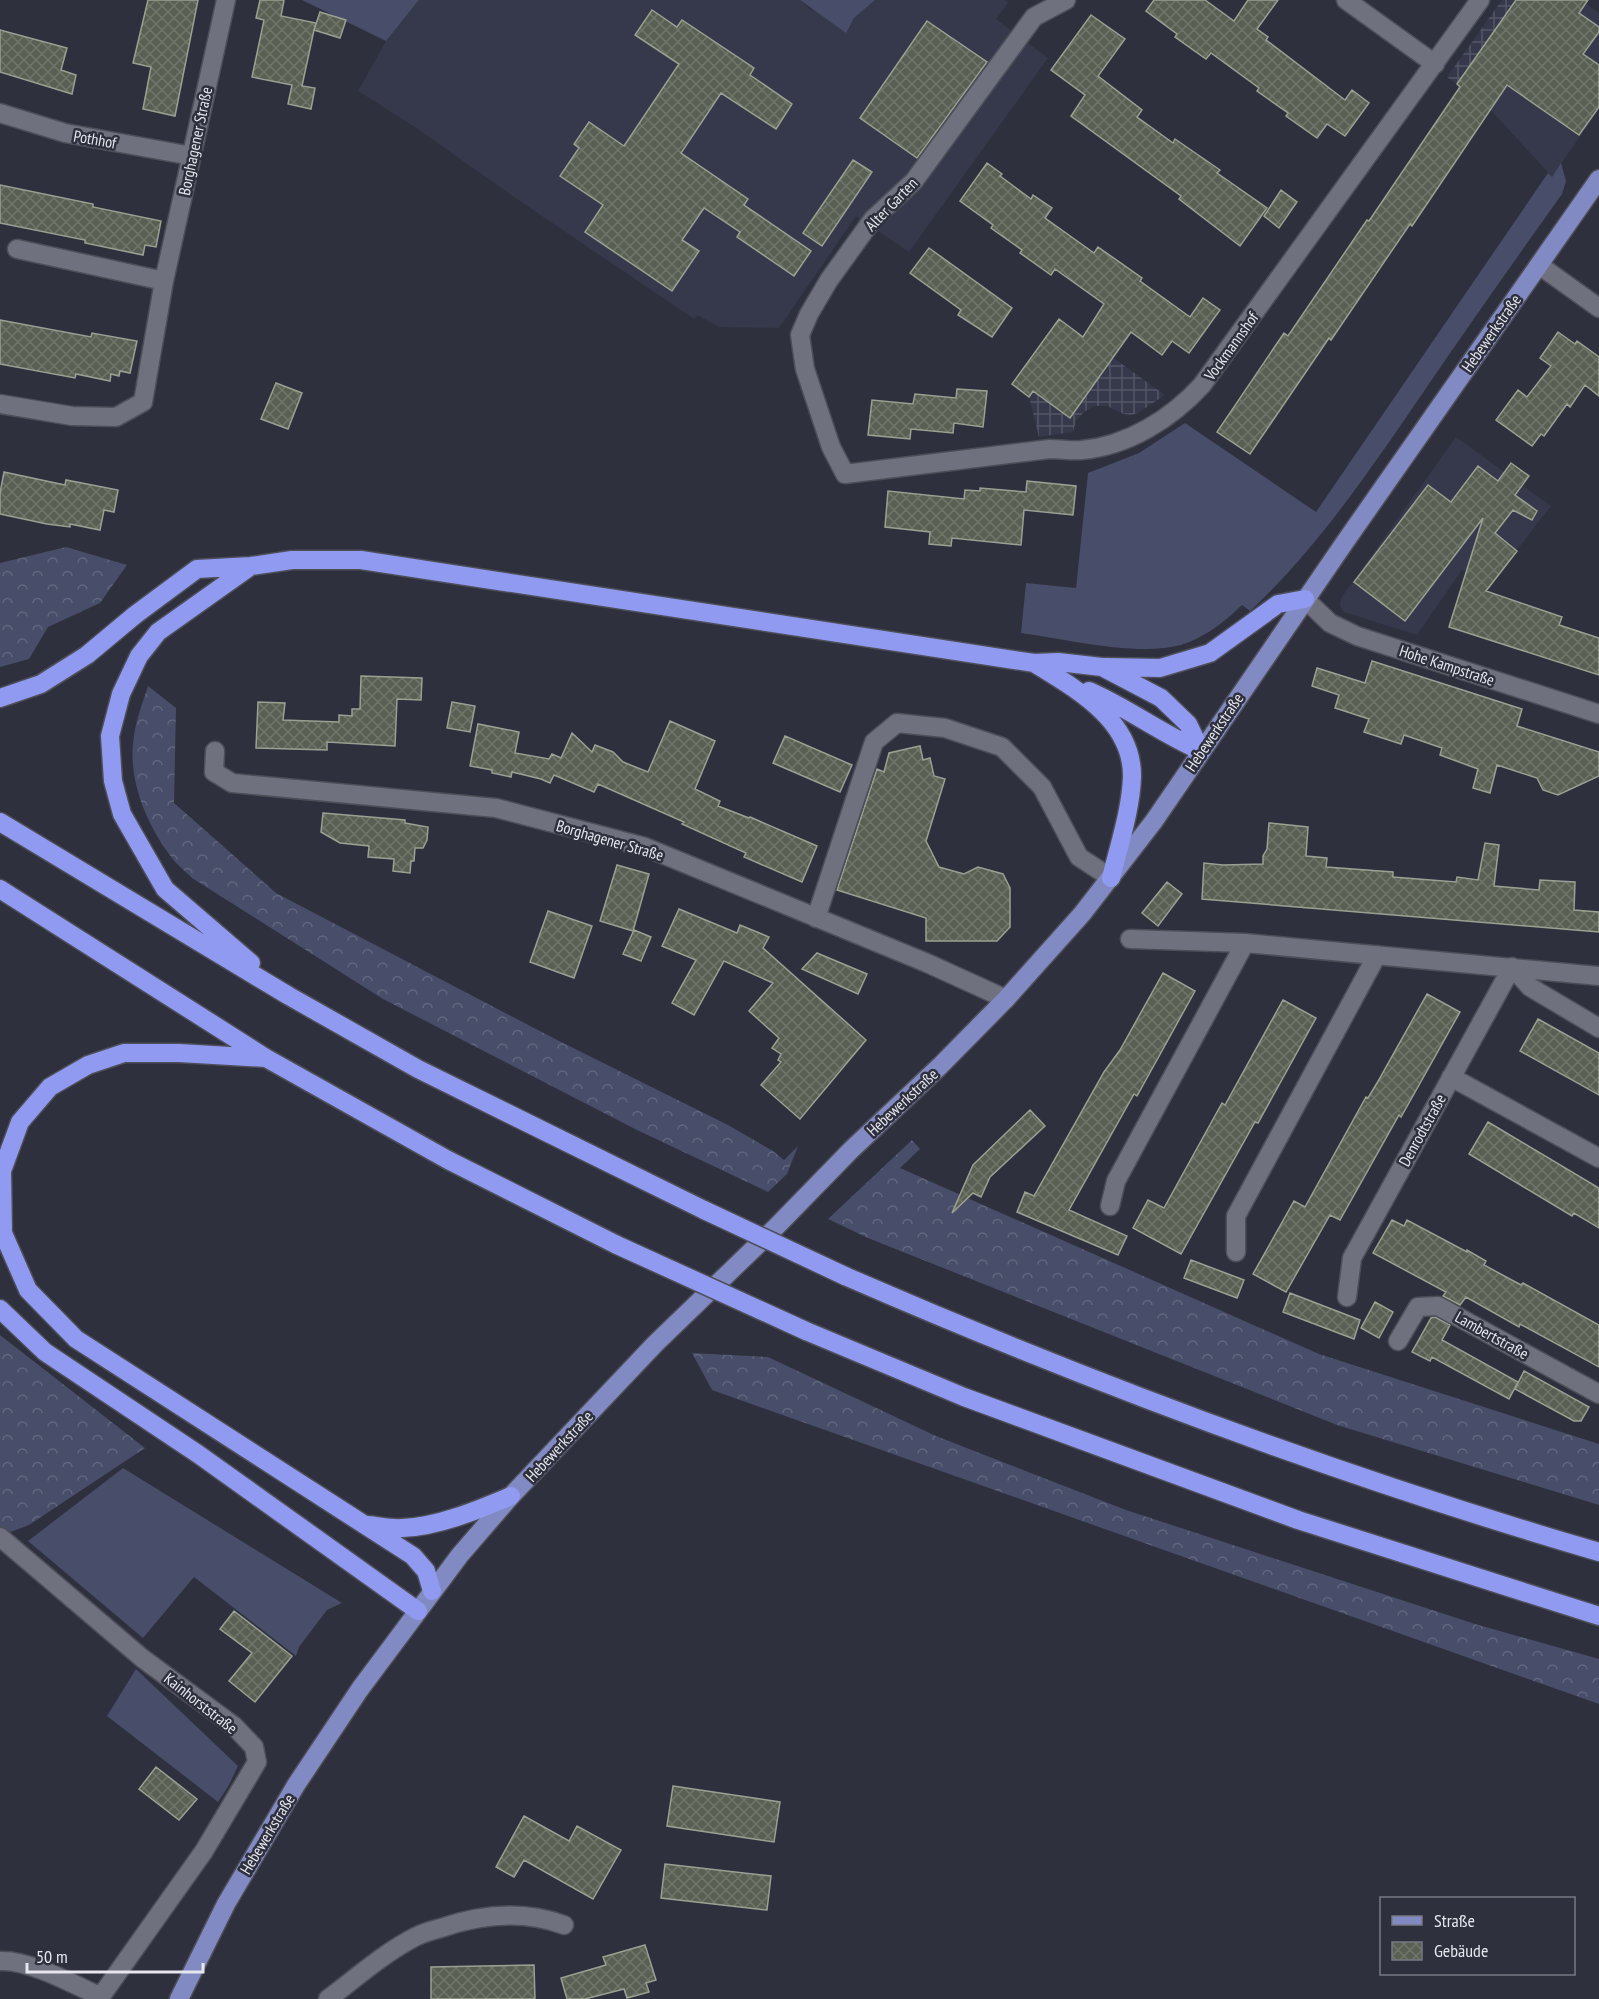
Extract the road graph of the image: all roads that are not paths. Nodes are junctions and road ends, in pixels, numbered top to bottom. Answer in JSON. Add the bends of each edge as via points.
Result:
{"nodes":[{"id":1,"x":226,"y":0,"type":"edge"},
{"id":2,"x":1066,"y":0,"type":"edge"},
{"id":3,"x":1346,"y":0,"type":"edge"},
{"id":4,"x":1480,"y":0,"type":"edge"},
{"id":5,"x":1435,"y":63,"type":"junction"},
{"id":6,"x":0,"y":113,"type":"edge"},
{"id":7,"x":192,"y":156,"type":"junction"},
{"id":8,"x":1599,"y":179,"type":"edge"},
{"id":9,"x":17,"y":249,"type":"dead end"},
{"id":10,"x":1539,"y":266,"type":"junction"},
{"id":11,"x":164,"y":281,"type":"junction"},
{"id":12,"x":1599,"y":308,"type":"edge"},
{"id":13,"x":0,"y":404,"type":"edge"},
{"id":14,"x":846,"y":474,"type":"joint"},
{"id":15,"x":251,"y":566,"type":"junction"},
{"id":16,"x":1305,"y":599,"type":"junction"},
{"id":17,"x":1034,"y":663,"type":"junction"},
{"id":18,"x":1102,"y":667,"type":"junction"},
{"id":19,"x":1057,"y":678,"type":"junction"},
{"id":20,"x":0,"y":698,"type":"edge"},
{"id":21,"x":1599,"y":714,"type":"edge"},
{"id":22,"x":215,"y":751,"type":"dead end"},
{"id":23,"x":1201,"y":751,"type":"junction"},
{"id":24,"x":0,"y":822,"type":"edge"},
{"id":25,"x":1111,"y":878,"type":"junction"},
{"id":26,"x":0,"y":889,"type":"edge"},
{"id":27,"x":816,"y":918,"type":"junction"},
{"id":28,"x":1130,"y":939,"type":"dead end"},
{"id":29,"x":1245,"y":943,"type":"junction"},
{"id":30,"x":1377,"y":955,"type":"junction"},
{"id":31,"x":1512,"y":967,"type":"junction"},
{"id":32,"x":1599,"y":976,"type":"edge"},
{"id":33,"x":289,"y":996,"type":"junction"},
{"id":34,"x":1006,"y":999,"type":"junction"},
{"id":35,"x":1599,"y":1028,"type":"edge"},
{"id":36,"x":266,"y":1058,"type":"junction"},
{"id":37,"x":1451,"y":1077,"type":"junction"},
{"id":38,"x":1599,"y":1158,"type":"edge"},
{"id":39,"x":1110,"y":1206,"type":"dead end"},
{"id":40,"x":1236,"y":1252,"type":"dead end"},
{"id":41,"x":1347,"y":1298,"type":"dead end"},
{"id":42,"x":0,"y":1309,"type":"edge"},
{"id":43,"x":1398,"y":1341,"type":"dead end"},
{"id":44,"x":1599,"y":1394,"type":"edge"},
{"id":45,"x":511,"y":1496,"type":"junction"},
{"id":46,"x":365,"y":1525,"type":"junction"},
{"id":47,"x":0,"y":1537,"type":"edge"},
{"id":48,"x":1599,"y":1552,"type":"edge"},
{"id":49,"x":432,"y":1591,"type":"junction"},
{"id":50,"x":418,"y":1611,"type":"junction"},
{"id":51,"x":1597,"y":1615,"type":"edge"},
{"id":52,"x":564,"y":1925,"type":"dead end"},
{"id":53,"x":0,"y":1961,"type":"edge"},
{"id":54,"x":100,"y":1998,"type":"edge"},
{"id":55,"x":179,"y":1999,"type":"edge"},
{"id":56,"x":328,"y":1999,"type":"edge"}],
"edges":[{"from":1,"to":7,"type":"street","name":"Borghagener Straße"},
{"from":2,"to":14,"type":"street","name":"Alter Garten","via":[[1034,17],[914,181],[873,219],[809,314],[800,335],[805,369],[831,447]]},
{"from":3,"to":5,"type":"street"},
{"from":4,"to":5,"type":"street","name":"Vockmannshof"},
{"from":5,"to":14,"type":"street","name":"Vockmannshof","via":[[1186,403],[1135,435],[1107,445]]},
{"from":6,"to":7,"type":"street","name":"Pothhof","via":[[64,133]]},
{"from":7,"to":11,"type":"street","name":"Borghagener Straße"},
{"from":8,"to":10,"type":"main road","name":"Hebewerkstraße"},
{"from":9,"to":11,"type":"street"},
{"from":10,"to":12,"type":"street"},
{"from":10,"to":16,"type":"main road","name":"Hebewerkstraße"},
{"from":11,"to":13,"type":"street","name":"Borghagener Straße","via":[[143,402],[116,417],[72,416]]},
{"from":15,"to":17,"type":"highway","via":[[292,560],[361,560]]},
{"from":15,"to":20,"type":"highway","via":[[197,569],[87,655],[41,684]]},
{"from":15,"to":33,"type":"highway","via":[[158,632],[140,656],[121,694],[110,736],[113,781],[122,814],[165,889]]},
{"from":16,"to":18,"type":"highway","via":[[1278,604],[1210,652],[1160,668]]},
{"from":16,"to":21,"type":"street","name":"Hohe Kampstraße","via":[[1330,623],[1357,636]]},
{"from":16,"to":23,"type":"main road","name":"Hebewerkstraße"},
{"from":17,"to":18,"type":"highway"},
{"from":17,"to":19,"type":"highway"},
{"from":18,"to":23,"type":"highway","via":[[1161,698],[1188,724]]},
{"from":19,"to":23,"type":"highway","via":[[1104,698]]},
{"from":19,"to":25,"type":"highway","via":[[1108,717],[1124,741],[1130,763],[1132,778],[1125,821]]},
{"from":22,"to":27,"type":"street","name":"Borghagener Straße","via":[[214,772],[232,783],[496,808],[645,848]]},
{"from":23,"to":25,"type":"main road","name":"Hebewerkstraße"},
{"from":24,"to":33,"type":"highway"},
{"from":25,"to":27,"type":"street","via":[[1079,857],[1042,787],[1002,747],[945,728],[897,723],[874,742]]},
{"from":25,"to":34,"type":"main road","name":"Hebewerkstraße"},
{"from":26,"to":36,"type":"highway"},
{"from":27,"to":34,"type":"street","name":"Borghagener Straße"},
{"from":28,"to":29,"type":"street"},
{"from":29,"to":30,"type":"street"},
{"from":29,"to":39,"type":"street","via":[[1116,1181]]},
{"from":30,"to":31,"type":"street"},
{"from":30,"to":40,"type":"street","via":[[1236,1216]]},
{"from":31,"to":32,"type":"street"},
{"from":31,"to":35,"type":"street","via":[[1530,987]]},
{"from":31,"to":37,"type":"street","name":"Denrodtstraße"},
{"from":33,"to":48,"type":"highway","bridge":true,"via":[[418,1069],[704,1210],[962,1327],[1262,1443]]},
{"from":34,"to":45,"type":"main road","name":"Hebewerkstraße","via":[[655,1344]]},
{"from":36,"to":46,"type":"highway","via":[[124,1053],[88,1065],[50,1087],[20,1122],[2,1171],[3,1233],[28,1290],[76,1339]]},
{"from":36,"to":51,"type":"highway","bridge":true,"via":[[448,1160],[617,1245],[806,1331],[964,1397],[1298,1520]]},
{"from":37,"to":38,"type":"street"},
{"from":37,"to":41,"type":"street","name":"Denrodtstraße","via":[[1353,1257]]},
{"from":42,"to":50,"type":"highway","via":[[45,1352],[198,1454]]},
{"from":43,"to":44,"type":"street","name":"Lambertstraße","via":[[1418,1307],[1438,1306]]},
{"from":45,"to":46,"type":"highway","via":[[425,1526]]},
{"from":45,"to":49,"type":"main road","name":"Hebewerkstraße"},
{"from":46,"to":49,"type":"highway","via":[[413,1557],[426,1571]]},
{"from":47,"to":54,"type":"street","name":"Kainhorststraße","via":[[142,1658],[234,1726],[254,1747],[257,1762],[204,1851]]},
{"from":49,"to":50,"type":"main road","name":"Hebewerkstraße"},
{"from":50,"to":55,"type":"main road","name":"Hebewerkstraße","via":[[296,1785],[226,1904]]},
{"from":52,"to":56,"type":"street","via":[[511,1914],[455,1923],[417,1936],[392,1950]]},
{"from":53,"to":54,"type":"street","via":[[33,1968]]}]}
